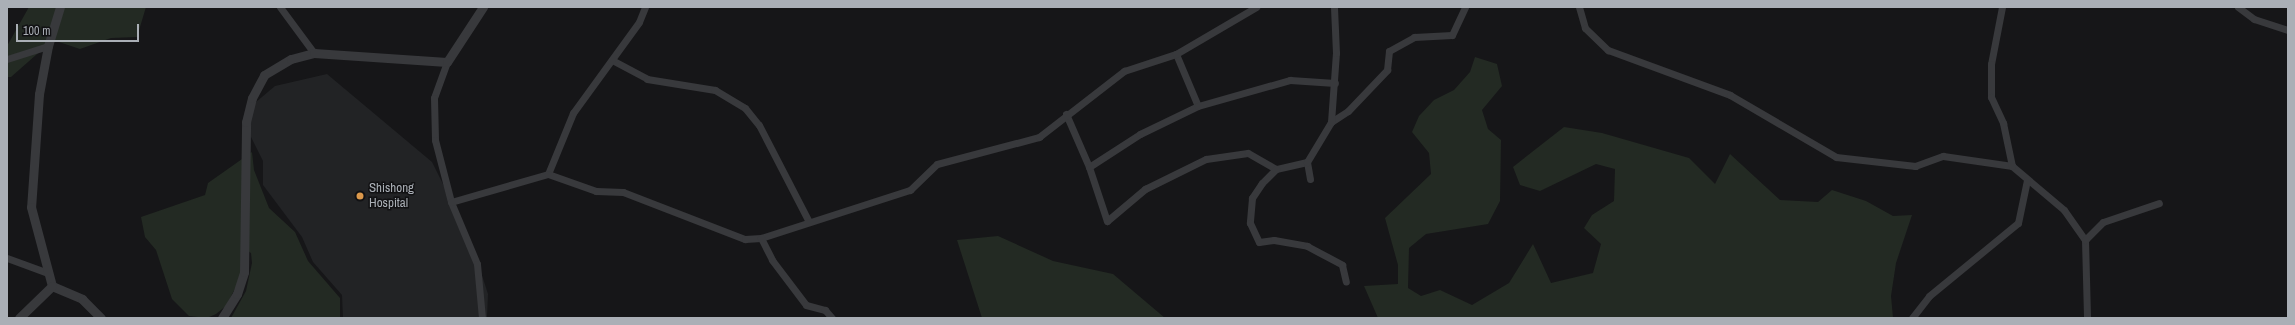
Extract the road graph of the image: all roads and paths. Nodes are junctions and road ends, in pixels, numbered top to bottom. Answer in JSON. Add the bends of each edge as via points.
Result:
{"nodes":[{"id":1,"x":60,"y":7,"type":"edge"},
{"id":2,"x":280,"y":7,"type":"edge"},
{"id":3,"x":483,"y":7,"type":"edge"},
{"id":4,"x":645,"y":7,"type":"edge"},
{"id":5,"x":1256,"y":7,"type":"edge"},
{"id":6,"x":1334,"y":7,"type":"edge"},
{"id":7,"x":1465,"y":7,"type":"edge"},
{"id":8,"x":1579,"y":7,"type":"edge"},
{"id":9,"x":2002,"y":7,"type":"edge"},
{"id":10,"x":2238,"y":7,"type":"edge"},
{"id":11,"x":2288,"y":30,"type":"edge"},
{"id":12,"x":48,"y":46,"type":"junction"},
{"id":13,"x":314,"y":53,"type":"junction"},
{"id":14,"x":1176,"y":54,"type":"junction"},
{"id":15,"x":7,"y":59,"type":"edge"},
{"id":16,"x":612,"y":60,"type":"junction"},
{"id":17,"x":446,"y":62,"type":"junction"},
{"id":18,"x":1335,"y":83,"type":"junction"},
{"id":19,"x":1198,"y":106,"type":"junction"},
{"id":20,"x":1066,"y":114,"type":"junction"},
{"id":21,"x":1331,"y":122,"type":"junction"},
{"id":22,"x":1307,"y":162,"type":"junction"},
{"id":23,"x":2012,"y":166,"type":"junction"},
{"id":24,"x":1089,"y":167,"type":"junction"},
{"id":25,"x":1276,"y":169,"type":"junction"},
{"id":26,"x":548,"y":174,"type":"junction"},
{"id":27,"x":1310,"y":179,"type":"dead end"},
{"id":28,"x":2027,"y":180,"type":"junction"},
{"id":29,"x":451,"y":202,"type":"junction"},
{"id":30,"x":2160,"y":203,"type":"dead end"},
{"id":31,"x":809,"y":222,"type":"junction"},
{"id":32,"x":761,"y":238,"type":"junction"},
{"id":33,"x":2085,"y":240,"type":"junction"},
{"id":34,"x":7,"y":258,"type":"edge"},
{"id":35,"x":48,"y":273,"type":"junction"},
{"id":36,"x":1346,"y":282,"type":"dead end"},
{"id":37,"x":52,"y":286,"type":"junction"},
{"id":38,"x":19,"y":318,"type":"edge"},
{"id":39,"x":101,"y":318,"type":"edge"},
{"id":40,"x":222,"y":318,"type":"edge"},
{"id":41,"x":482,"y":318,"type":"edge"},
{"id":42,"x":832,"y":318,"type":"edge"},
{"id":43,"x":1912,"y":318,"type":"edge"},
{"id":44,"x":2087,"y":318,"type":"edge"}],
"edges":[{"from":1,"to":12,"type":"street"},
{"from":2,"to":13,"type":"street"},
{"from":3,"to":17,"type":"street"},
{"from":4,"to":16,"type":"street","via":[[639,22]]},
{"from":5,"to":14,"type":"street"},
{"from":6,"to":18,"type":"street"},
{"from":7,"to":21,"type":"street","via":[[1452,35],[1414,37],[1389,51],[1387,70],[1348,111]]},
{"from":8,"to":23,"type":"street","via":[[1585,28],[1608,50],[1730,95],[1836,157],[1916,166],[1943,156]]},
{"from":9,"to":23,"type":"street","via":[[1991,64],[1991,97],[2003,123]]},
{"from":10,"to":11,"type":"street","via":[[2254,19]]},
{"from":12,"to":15,"type":"street"},
{"from":12,"to":35,"type":"street","via":[[39,94],[31,207]]},
{"from":13,"to":17,"type":"street"},
{"from":13,"to":40,"type":"street","via":[[291,59],[264,75],[252,98],[246,122],[244,272],[237,294]]},
{"from":14,"to":19,"type":"street"},
{"from":14,"to":20,"type":"street","via":[[1124,71]]},
{"from":16,"to":26,"type":"street","via":[[573,113]]},
{"from":16,"to":31,"type":"street","via":[[648,79],[715,90],[745,108],[758,125]]},
{"from":17,"to":29,"type":"street","via":[[434,98],[435,140]]},
{"from":18,"to":19,"type":"street","via":[[1290,80]]},
{"from":18,"to":21,"type":"street"},
{"from":19,"to":24,"type":"street","via":[[1140,134]]},
{"from":20,"to":24,"type":"street"},
{"from":20,"to":31,"type":"street","via":[[1039,137],[937,164],[910,190]]},
{"from":21,"to":22,"type":"street"},
{"from":22,"to":25,"type":"street"},
{"from":22,"to":27,"type":"street"},
{"from":23,"to":28,"type":"street"},
{"from":24,"to":25,"type":"street","via":[[1107,221],[1150,186],[1206,159],[1248,153]]},
{"from":25,"to":36,"type":"street","via":[[1252,198],[1249,219],[1254,236],[1259,242],[1274,240],[1307,246],[1342,265]]},
{"from":26,"to":29,"type":"street"},
{"from":26,"to":32,"type":"street","via":[[596,192],[623,192],[744,239]]},
{"from":28,"to":33,"type":"street","via":[[2064,210]]},
{"from":28,"to":43,"type":"street","via":[[2018,223],[1929,296]]},
{"from":29,"to":41,"type":"street","via":[[477,264]]},
{"from":30,"to":33,"type":"street","via":[[2104,222]]},
{"from":31,"to":32,"type":"street"},
{"from":32,"to":42,"type":"street","via":[[772,260],[806,305],[825,310]]},
{"from":33,"to":44,"type":"street"},
{"from":34,"to":35,"type":"street"},
{"from":35,"to":37,"type":"street"},
{"from":37,"to":38,"type":"street"},
{"from":37,"to":39,"type":"street","via":[[82,299]]}]}
